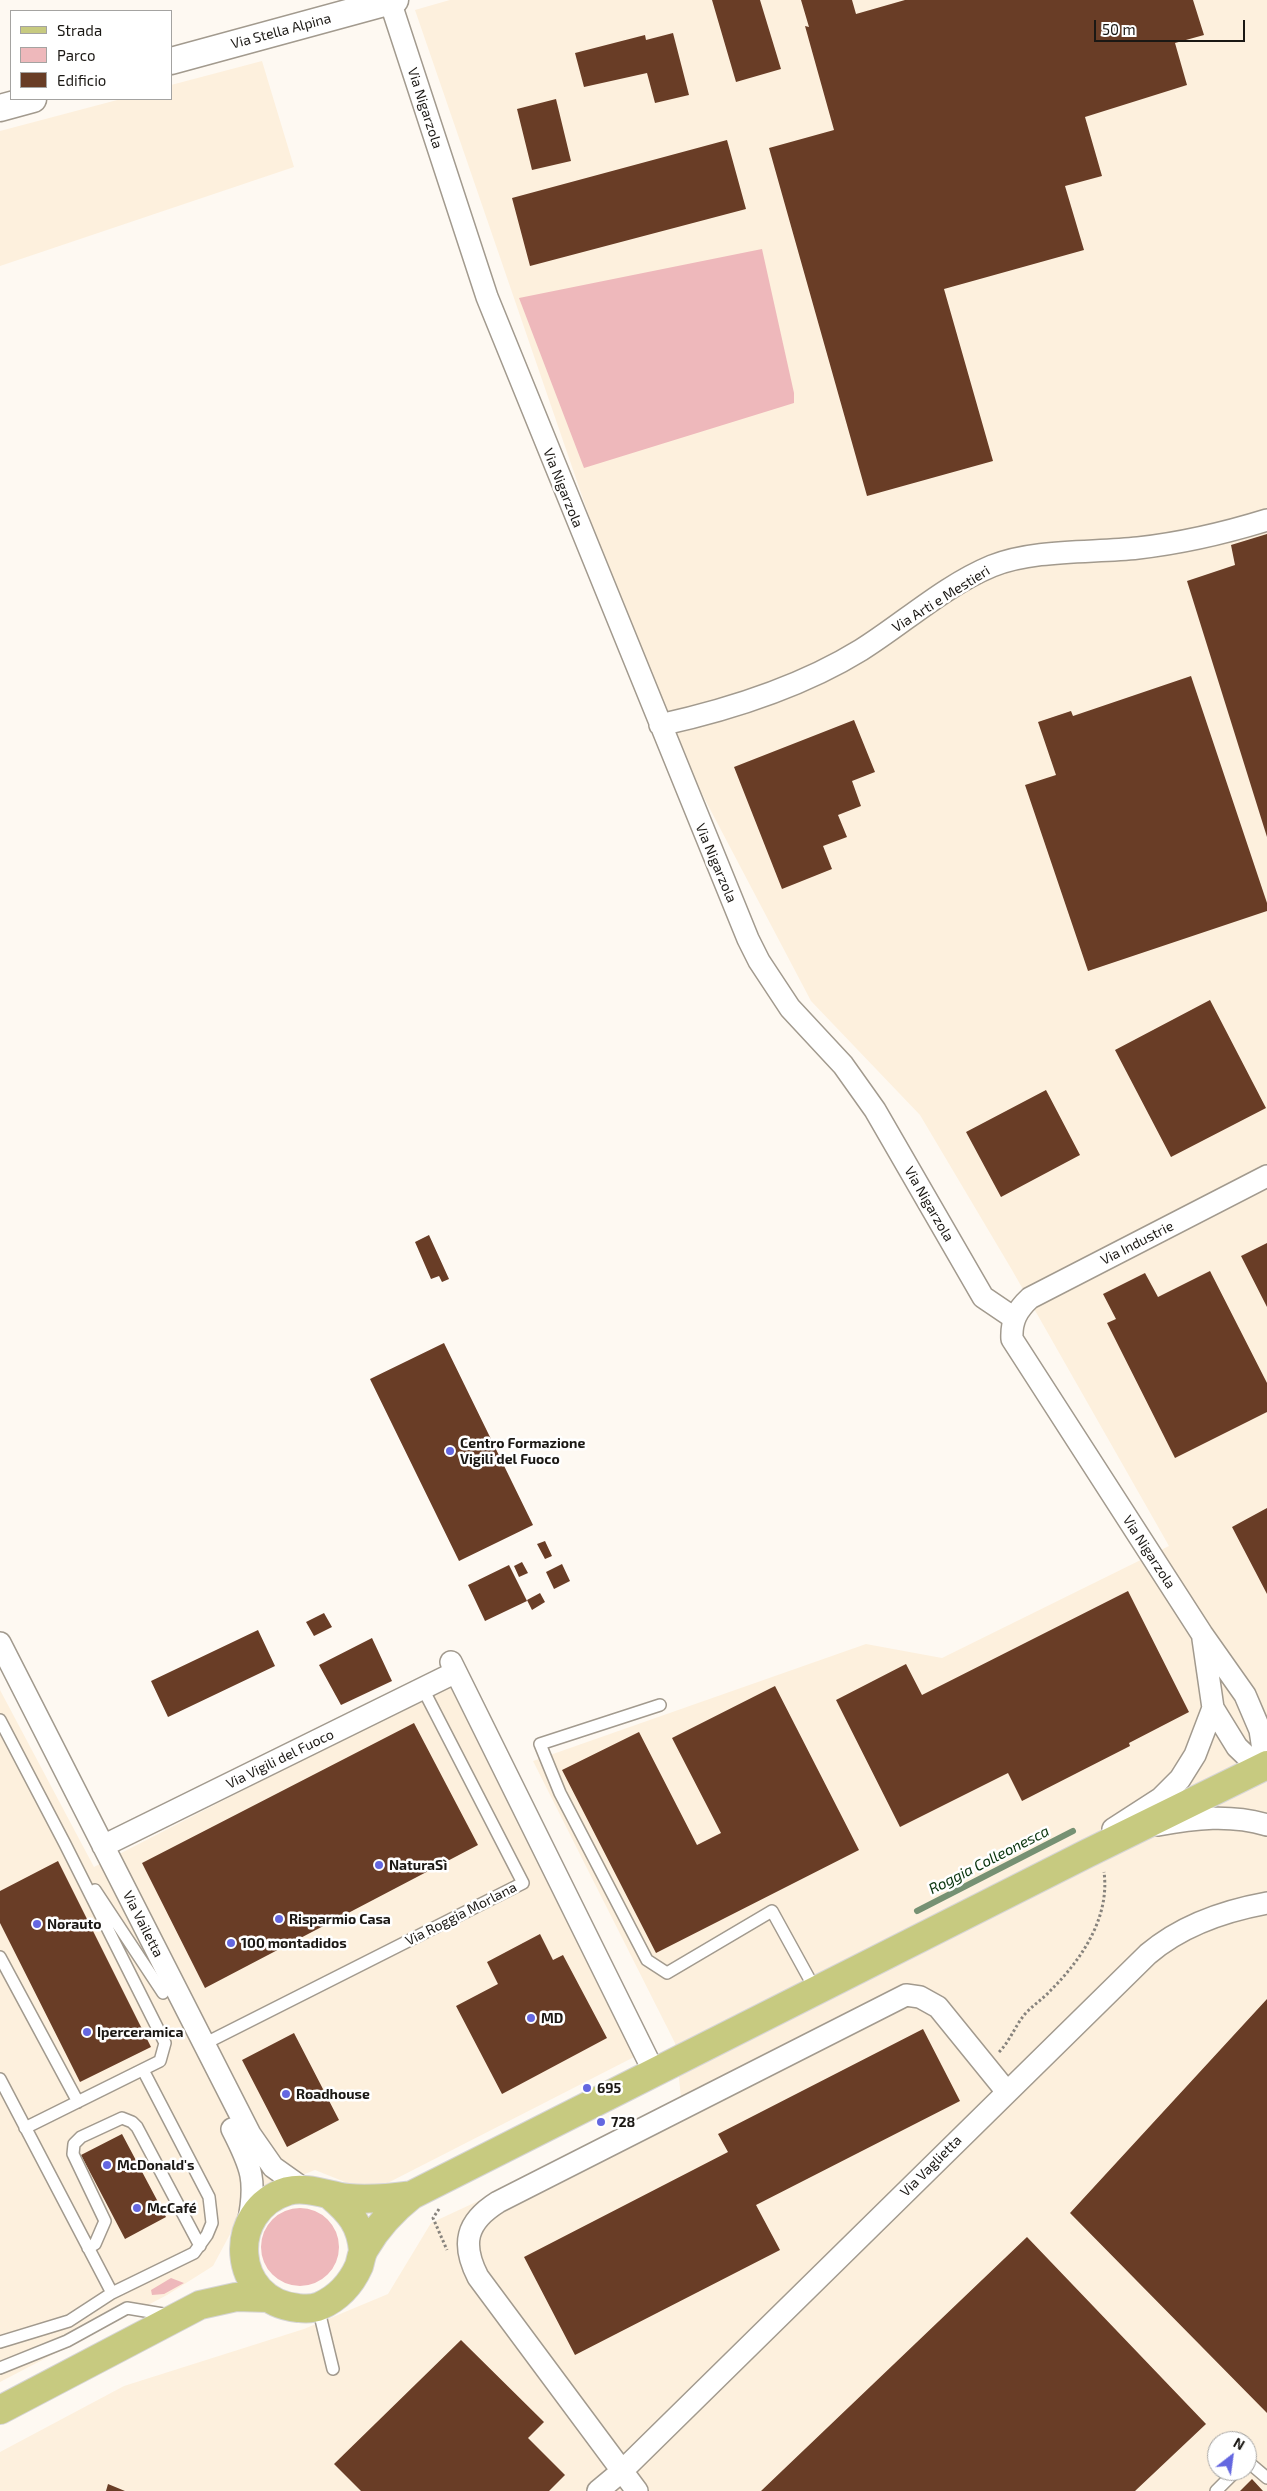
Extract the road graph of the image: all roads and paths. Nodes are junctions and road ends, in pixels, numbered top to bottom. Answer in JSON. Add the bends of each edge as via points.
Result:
{"nodes":[{"id":1,"x":393,"y":1,"type":"edge"},
{"id":2,"x":172,"y":61,"type":"edge"},
{"id":3,"x":29,"y":100,"type":"edge"},
{"id":4,"x":0,"y":108,"type":"edge"},
{"id":5,"x":1267,"y":520,"type":"edge"},
{"id":6,"x":660,"y":725,"type":"junction"},
{"id":7,"x":1267,"y":1176,"type":"edge"},
{"id":8,"x":1014,"y":1318,"type":"junction"},
{"id":9,"x":1202,"y":1634,"type":"junction"},
{"id":10,"x":0,"y":1644,"type":"edge"},
{"id":11,"x":0,"y":1675,"type":"edge"},
{"id":12,"x":423,"y":1689,"type":"junction"},
{"id":13,"x":1245,"y":1695,"type":"junction"},
{"id":14,"x":660,"y":1705,"type":"dead end"},
{"id":15,"x":1213,"y":1708,"type":"junction"},
{"id":16,"x":1267,"y":1715,"type":"edge"},
{"id":17,"x":0,"y":1720,"type":"edge"},
{"id":18,"x":1264,"y":1767,"type":"edge"},
{"id":19,"x":1267,"y":1825,"type":"edge"},
{"id":20,"x":1134,"y":1831,"type":"junction"},
{"id":21,"x":66,"y":1844,"type":"junction"},
{"id":22,"x":103,"y":1846,"type":"junction"},
{"id":23,"x":1095,"y":1863,"type":"junction"},
{"id":24,"x":1267,"y":1902,"type":"edge"},
{"id":25,"x":0,"y":1957,"type":"edge"},
{"id":26,"x":816,"y":1991,"type":"junction"},
{"id":27,"x":163,"y":1993,"type":"junction"},
{"id":28,"x":204,"y":2044,"type":"junction"},
{"id":29,"x":1007,"y":2044,"type":"dead end"},
{"id":30,"x":143,"y":2070,"type":"junction"},
{"id":31,"x":654,"y":2072,"type":"junction"},
{"id":32,"x":0,"y":2080,"type":"edge"},
{"id":33,"x":1007,"y":2092,"type":"junction"},
{"id":34,"x":78,"y":2102,"type":"junction"},
{"id":35,"x":25,"y":2128,"type":"junction"},
{"id":36,"x":304,"y":2189,"type":"junction"},
{"id":37,"x":412,"y":2195,"type":"junction"},
{"id":38,"x":330,"y":2196,"type":"junction"},
{"id":39,"x":245,"y":2243,"type":"junction"},
{"id":40,"x":200,"y":2246,"type":"junction"},
{"id":41,"x":88,"y":2248,"type":"junction"},
{"id":42,"x":363,"y":2251,"type":"junction"},
{"id":43,"x":112,"y":2293,"type":"junction"},
{"id":44,"x":269,"y":2298,"type":"junction"},
{"id":45,"x":318,"y":2307,"type":"junction"},
{"id":46,"x":189,"y":2311,"type":"junction"},
{"id":47,"x":0,"y":2342,"type":"edge"},
{"id":48,"x":0,"y":2368,"type":"edge"},
{"id":49,"x":333,"y":2369,"type":"dead end"},
{"id":50,"x":0,"y":2410,"type":"edge"},
{"id":51,"x":1257,"y":2468,"type":"edge"},
{"id":52,"x":1267,"y":2478,"type":"edge"},
{"id":53,"x":610,"y":2481,"type":"edge"},
{"id":54,"x":1226,"y":2481,"type":"edge"},
{"id":55,"x":637,"y":2491,"type":"edge"},
{"id":56,"x":1216,"y":2491,"type":"edge"}],
"edges":[{"from":1,"to":2,"type":"street","name":"Via Stella Alpina"},
{"from":1,"to":6,"type":"street","name":"Via Nigarzola","via":[[487,297]]},
{"from":3,"to":4,"type":"street"},
{"from":5,"to":6,"type":"street","name":"Via Arti e Mestieri","via":[[1139,548],[1003,562],[960,584],[860,650],[810,677],[748,700]]},
{"from":6,"to":8,"type":"street","name":"Via Nigarzola","via":[[759,962],[790,1008],[843,1065],[875,1110],[983,1297]]},
{"from":7,"to":8,"type":"street","name":"Via Industrie","via":[[1030,1298]]},
{"from":8,"to":9,"type":"street","name":"Via Nigarzola","via":[[1012,1340]]},
{"from":9,"to":13,"type":"street","name":"Via Nigarzola"},
{"from":9,"to":15,"type":"street","name":"Via Nigarzola"},
{"from":10,"to":22,"type":"street","name":"Via Vailetta"},
{"from":11,"to":27,"type":"street","name":"Via Vailetta"},
{"from":12,"to":22,"type":"street","name":"Via Vigili del Fuoco"},
{"from":12,"to":28,"type":"lane","name":"Via Roggia Morlana","via":[[523,1882]]},
{"from":12,"to":31,"type":"street","name":"Via Vigili del Fuoco","via":[[454,1667]]},
{"from":13,"to":16,"type":"street","name":"Via Nigarzola"},
{"from":13,"to":18,"type":"street","name":"Via Nigarzola","via":[[1261,1737]]},
{"from":14,"to":26,"type":"lane","via":[[540,1744],[560,1793],[647,1960],[667,1973],[772,1912]]},
{"from":15,"to":18,"type":"street","name":"Via Nigarzola","via":[[1237,1747]]},
{"from":15,"to":23,"type":"street","name":"Via Nigarzola","via":[[1195,1755],[1180,1779],[1161,1798],[1114,1828]]},
{"from":17,"to":21,"type":"lane"},
{"from":18,"to":20,"type":"main road"},
{"from":19,"to":20,"type":"street","via":[[1242,1820],[1200,1819]]},
{"from":20,"to":23,"type":"main road"},
{"from":21,"to":27,"type":"lane"},
{"from":21,"to":30,"type":"lane","via":[[165,2043],[160,2061]]},
{"from":22,"to":28,"type":"street","name":"Via Vailetta"},
{"from":23,"to":26,"type":"main road"},
{"from":23,"to":29,"type":"path","via":[[1106,1889],[1096,1927],[1078,1958],[1025,2014]]},
{"from":24,"to":33,"type":"street","name":"Via Vaglietta","via":[[1200,1921],[1166,1940],[1141,1960]]},
{"from":25,"to":34,"type":"lane"},
{"from":26,"to":31,"type":"main road"},
{"from":27,"to":39,"type":"street","name":"Via Vailetta","via":[[249,2163],[253,2194]]},
{"from":28,"to":36,"type":"street","name":"Via Vailetta","via":[[264,2156],[281,2174]]},
{"from":30,"to":34,"type":"lane"},
{"from":30,"to":40,"type":"lane","via":[[209,2196],[212,2223]]},
{"from":31,"to":37,"type":"main road"},
{"from":32,"to":35,"type":"lane"},
{"from":33,"to":53,"type":"street","name":"Via Vaglietta"},
{"from":33,"to":53,"type":"street","via":[[938,2007],[906,1994],[498,2202],[478,2218],[468,2240],[470,2259],[478,2277]]},
{"from":34,"to":35,"type":"lane"},
{"from":35,"to":41,"type":"lane"},
{"from":36,"to":38,"type":"main road"},
{"from":36,"to":39,"type":"main road","via":[[266,2201],[252,2218]]},
{"from":37,"to":38,"type":"main road","via":[[367,2200]]},
{"from":37,"to":42,"type":"main road","via":[[386,2219]]},
{"from":38,"to":42,"type":"main road","via":[[357,2222]]},
{"from":39,"to":44,"type":"main road","via":[[251,2278]]},
{"from":39,"to":46,"type":"main road","via":[[226,2280]]},
{"from":40,"to":41,"type":"lane","via":[[136,2127],[122,2118],[81,2137],[74,2144],[73,2154],[105,2221],[95,2244]]},
{"from":40,"to":43,"type":"lane","via":[[194,2254]]},
{"from":41,"to":43,"type":"lane"},
{"from":42,"to":45,"type":"main road","via":[[350,2283],[341,2293]]},
{"from":43,"to":47,"type":"lane","via":[[69,2321]]},
{"from":44,"to":45,"type":"main road","via":[[292,2308]]},
{"from":44,"to":46,"type":"main road","via":[[236,2297]]},
{"from":45,"to":49,"type":"lane"},
{"from":46,"to":48,"type":"lane","via":[[127,2308],[68,2341]]},
{"from":46,"to":50,"type":"main road"},
{"from":51,"to":52,"type":"lane"},
{"from":53,"to":55,"type":"street"},
{"from":54,"to":56,"type":"lane"}]}
